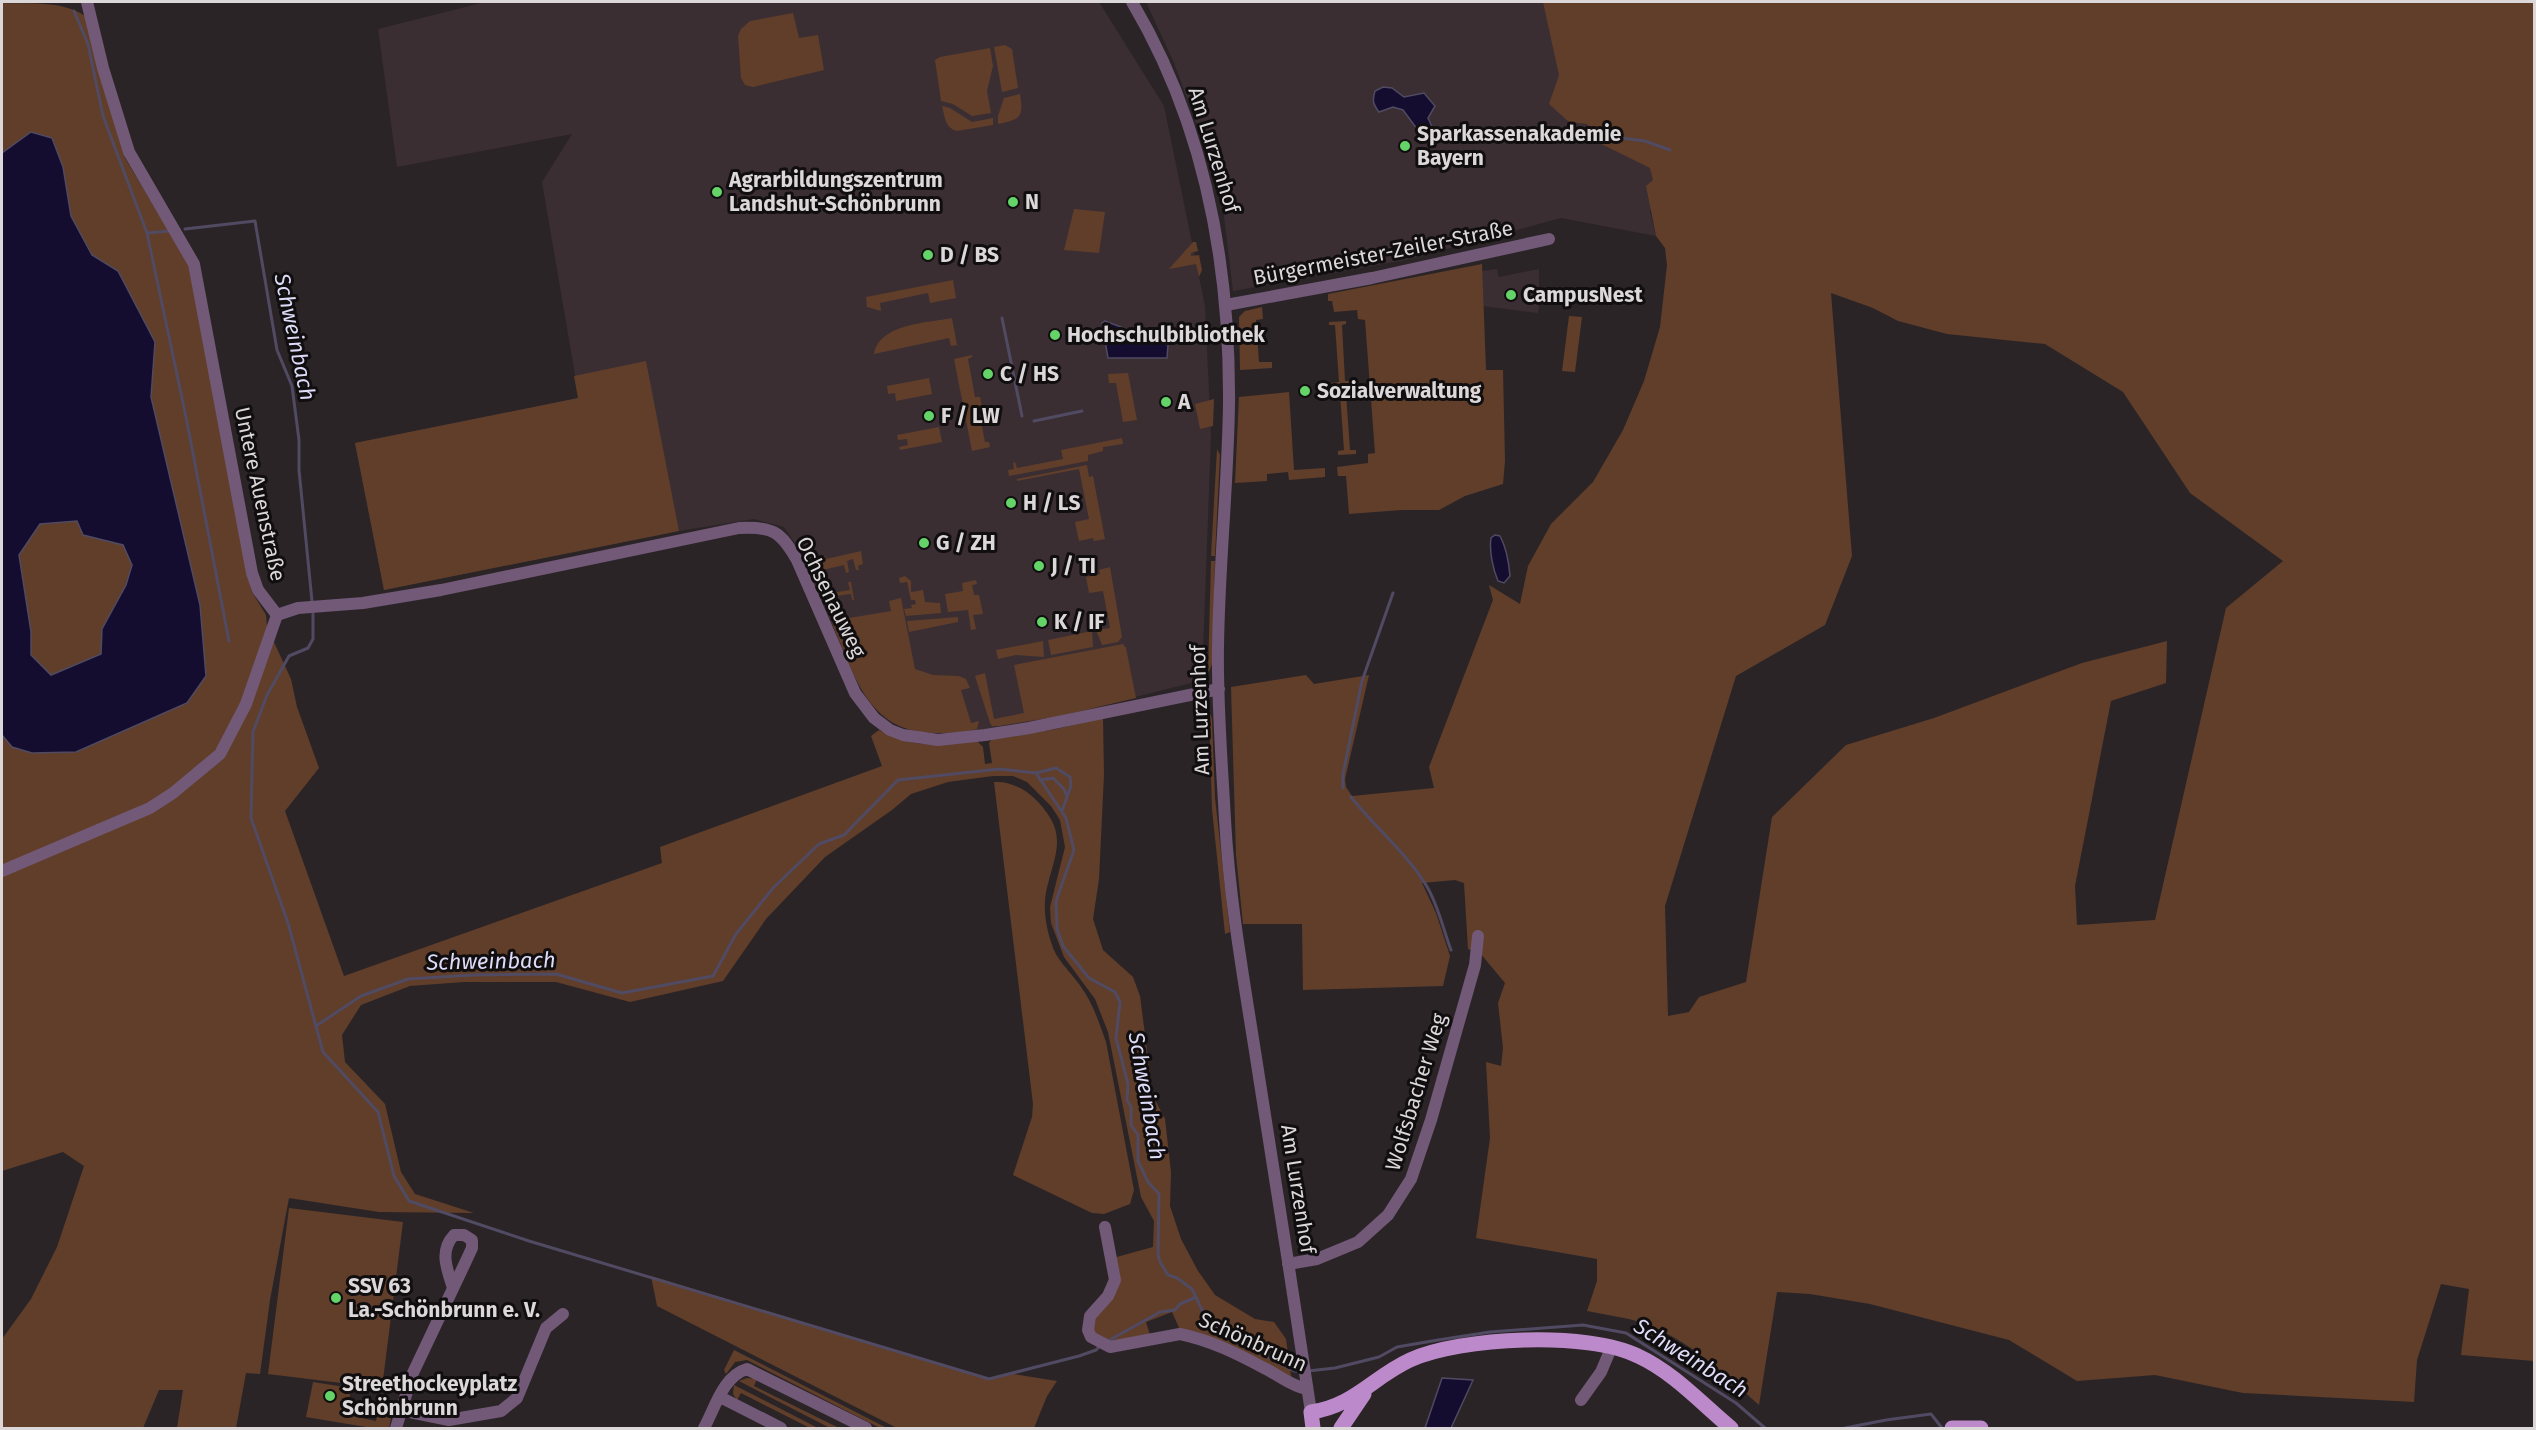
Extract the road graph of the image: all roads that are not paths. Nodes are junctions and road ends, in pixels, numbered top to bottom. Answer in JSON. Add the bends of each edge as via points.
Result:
{"nodes":[{"id":1,"x":87,"y":2,"type":"edge"},
{"id":2,"x":1132,"y":2,"type":"edge"},
{"id":3,"x":1549,"y":239,"type":"dead end"},
{"id":4,"x":1226,"y":305,"type":"junction"},
{"id":5,"x":277,"y":615,"type":"junction"},
{"id":6,"x":1219,"y":688,"type":"junction"},
{"id":7,"x":2,"y":871,"type":"edge"},
{"id":8,"x":1478,"y":936,"type":"dead end"},
{"id":9,"x":1105,"y":1227,"type":"dead end"},
{"id":10,"x":1288,"y":1264,"type":"junction"},
{"id":11,"x":453,"y":1288,"type":"dead end"},
{"id":12,"x":563,"y":1314,"type":"dead end"},
{"id":13,"x":1612,"y":1346,"type":"junction"},
{"id":14,"x":1306,"y":1383,"type":"junction"},
{"id":15,"x":1368,"y":1388,"type":"junction"},
{"id":16,"x":720,"y":1397,"type":"junction"},
{"id":17,"x":1581,"y":1400,"type":"dead end"},
{"id":18,"x":400,"y":1410,"type":"junction"},
{"id":19,"x":1311,"y":1412,"type":"junction"},
{"id":20,"x":396,"y":1428,"type":"edge"},
{"id":21,"x":704,"y":1428,"type":"edge"},
{"id":22,"x":781,"y":1428,"type":"edge"},
{"id":23,"x":866,"y":1428,"type":"edge"},
{"id":24,"x":1313,"y":1428,"type":"edge"},
{"id":25,"x":1341,"y":1428,"type":"edge"},
{"id":26,"x":1731,"y":1428,"type":"edge"},
{"id":27,"x":1952,"y":1428,"type":"edge"},
{"id":28,"x":1971,"y":1428,"type":"edge"},
{"id":29,"x":1981,"y":1428,"type":"edge"}],
"edges":[{"from":1,"to":5,"type":"street","name":"Untere Auenstraße","via":[[129,152],[194,264],[252,573],[258,590]]},
{"from":2,"to":4,"type":"street","name":"Am Lurzenhof","via":[[1161,53],[1204,174],[1216,226]]},
{"from":3,"to":4,"type":"street","name":"Bürgermeister-Zeiler-Straße"},
{"from":4,"to":6,"type":"street","name":"Am Lurzenhof","via":[[1228,428]]},
{"from":5,"to":6,"type":"street","name":"Ochsenauweg","via":[[441,590],[756,527],[772,530],[788,546],[855,693],[874,718],[896,732],[938,740],[985,735]]},
{"from":5,"to":7,"type":"street","via":[[246,704],[220,754],[150,808]]},
{"from":6,"to":10,"type":"street","name":"Am Lurzenhof","via":[[1230,886]]},
{"from":8,"to":10,"type":"street","name":"Wolfsbacher Weg","via":[[1472,976],[1411,1179],[1388,1215],[1358,1242],[1317,1259]]},
{"from":9,"to":14,"type":"street","name":"Schönbrunn","via":[[1115,1280],[1108,1296],[1090,1316],[1091,1337],[1096,1342],[1110,1347],[1180,1334],[1191,1336],[1247,1359],[1297,1387]]},
{"from":10,"to":14,"type":"street","name":"Am Lurzenhof"},
{"from":11,"to":18,"type":"street"},
{"from":12,"to":18,"type":"street","via":[[546,1328],[517,1398],[501,1411],[448,1420]]},
{"from":13,"to":15,"type":"main road","via":[[1527,1340],[1464,1346],[1410,1360]]},
{"from":13,"to":17,"type":"street"},
{"from":13,"to":26,"type":"main road","via":[[1651,1363]]},
{"from":14,"to":19,"type":"street","name":"Am Lurzenhof"},
{"from":15,"to":19,"type":"main road","via":[[1344,1403]]},
{"from":15,"to":25,"type":"main road"},
{"from":16,"to":21,"type":"street"},
{"from":16,"to":22,"type":"street"},
{"from":16,"to":23,"type":"street","via":[[736,1372],[747,1369]]},
{"from":18,"to":20,"type":"street"},
{"from":19,"to":24,"type":"main road","name":"Am Lurzenhof"},
{"from":27,"to":28,"type":"main road"},
{"from":28,"to":29,"type":"main road"}]}
